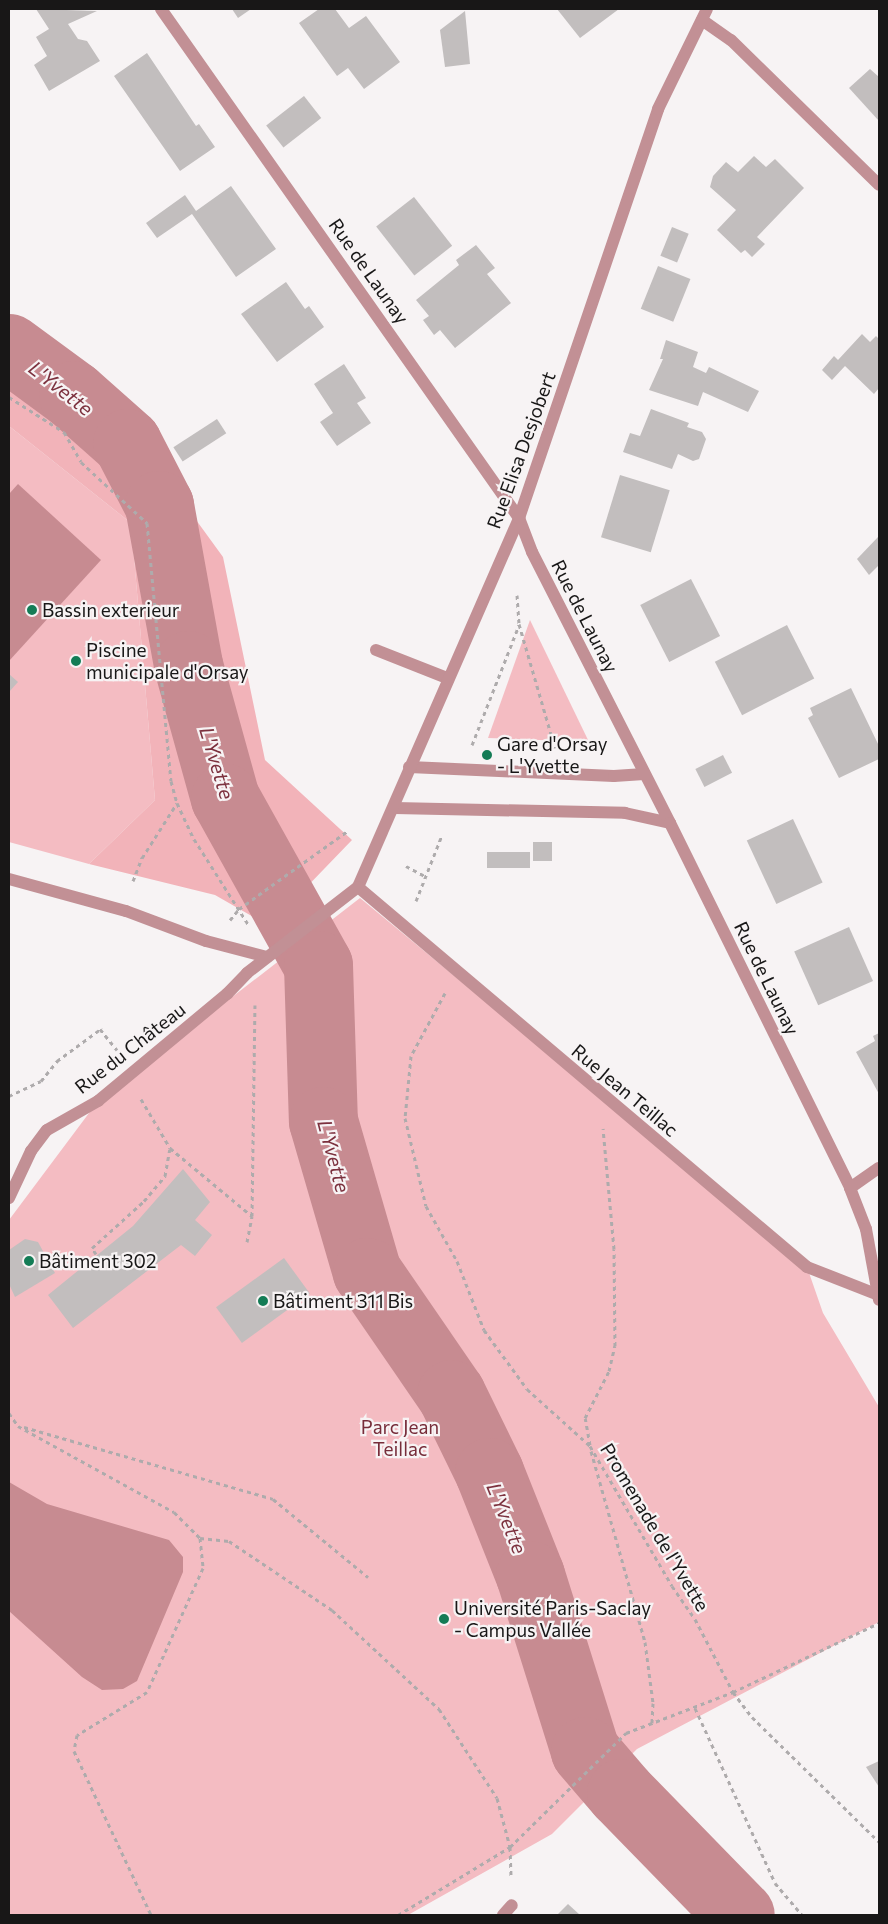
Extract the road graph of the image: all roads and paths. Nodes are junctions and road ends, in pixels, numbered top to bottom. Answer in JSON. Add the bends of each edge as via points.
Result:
{"nodes":[{"id":1,"x":161,"y":9,"type":"edge"},
{"id":2,"x":705,"y":14,"type":"edge"},
{"id":3,"x":879,"y":185,"type":"edge"},
{"id":4,"x":9,"y":397,"type":"edge"},
{"id":5,"x":519,"y":518,"type":"junction"},
{"id":6,"x":518,"y":592,"type":"dead end"},
{"id":7,"x":519,"y":624,"type":"junction"},
{"id":8,"x":376,"y":650,"type":"dead end"},
{"id":9,"x":447,"y":678,"type":"junction"},
{"id":10,"x":474,"y":738,"type":"dead end"},
{"id":11,"x":558,"y":758,"type":"dead end"},
{"id":12,"x":409,"y":767,"type":"junction"},
{"id":13,"x":644,"y":774,"type":"junction"},
{"id":14,"x":177,"y":803,"type":"junction"},
{"id":15,"x":394,"y":808,"type":"junction"},
{"id":16,"x":670,"y":823,"type":"junction"},
{"id":17,"x":349,"y":830,"type":"dead end"},
{"id":18,"x":444,"y":830,"type":"dead end"},
{"id":19,"x":406,"y":866,"type":"dead end"},
{"id":20,"x":425,"y":876,"type":"junction"},
{"id":21,"x":9,"y":879,"type":"edge"},
{"id":22,"x":133,"y":881,"type":"dead end"},
{"id":23,"x":358,"y":887,"type":"junction"},
{"id":24,"x":415,"y":904,"type":"dead end"},
{"id":25,"x":239,"y":910,"type":"junction"},
{"id":26,"x":229,"y":922,"type":"dead end"},
{"id":27,"x":267,"y":957,"type":"junction"},
{"id":28,"x":248,"y":973,"type":"junction"},
{"id":29,"x":450,"y":986,"type":"dead end"},
{"id":30,"x":118,"y":1051,"type":"dead end"},
{"id":31,"x":140,"y":1091,"type":"dead end"},
{"id":32,"x":9,"y":1096,"type":"edge"},
{"id":33,"x":603,"y":1127,"type":"dead end"},
{"id":34,"x":170,"y":1148,"type":"junction"},
{"id":35,"x":879,"y":1168,"type":"edge"},
{"id":36,"x":850,"y":1188,"type":"junction"},
{"id":37,"x":9,"y":1198,"type":"edge"},
{"id":38,"x":252,"y":1216,"type":"junction"},
{"id":39,"x":246,"y":1242,"type":"dead end"},
{"id":40,"x":96,"y":1254,"type":"dead end"},
{"id":41,"x":878,"y":1297,"type":"edge"},
{"id":42,"x":9,"y":1413,"type":"edge"},
{"id":43,"x":18,"y":1426,"type":"junction"},
{"id":44,"x":590,"y":1446,"type":"junction"},
{"id":45,"x":200,"y":1538,"type":"junction"},
{"id":46,"x":368,"y":1576,"type":"dead end"},
{"id":47,"x":879,"y":1623,"type":"edge"},
{"id":48,"x":732,"y":1692,"type":"junction"},
{"id":49,"x":695,"y":1708,"type":"junction"},
{"id":50,"x":652,"y":1723,"type":"junction"},
{"id":51,"x":879,"y":1842,"type":"edge"},
{"id":52,"x":510,"y":1847,"type":"junction"},
{"id":53,"x":512,"y":1904,"type":"joint"},
{"id":54,"x":151,"y":1915,"type":"edge"},
{"id":55,"x":398,"y":1915,"type":"edge"},
{"id":56,"x":503,"y":1915,"type":"edge"},
{"id":57,"x":802,"y":1915,"type":"edge"}],
"edges":[{"from":1,"to":5,"type":"street","name":"Rue de Launay"},
{"from":2,"to":3,"type":"street"},
{"from":2,"to":5,"type":"street","name":"Rue Elisa Desjobert","via":[[658,109]]},
{"from":4,"to":14,"type":"path","via":[[64,432],[80,462],[147,523],[171,781]]},
{"from":5,"to":9,"type":"street","name":"Rue Elisa Desjobert"},
{"from":5,"to":13,"type":"street","name":"Rue de Launay","via":[[532,552]]},
{"from":6,"to":7,"type":"path"},
{"from":7,"to":10,"type":"path"},
{"from":7,"to":11,"type":"path"},
{"from":8,"to":9,"type":"street"},
{"from":9,"to":12,"type":"street","name":"Rue Elisa Desjobert"},
{"from":12,"to":13,"type":"street","via":[[614,776]]},
{"from":12,"to":15,"type":"street","name":"Rue Elisa Desjobert"},
{"from":13,"to":16,"type":"street","name":"Rue de Launay"},
{"from":14,"to":22,"type":"path","via":[[142,858]]},
{"from":14,"to":25,"type":"path","via":[[194,839]]},
{"from":15,"to":16,"type":"street","via":[[625,813]]},
{"from":15,"to":23,"type":"street","name":"Rue Elisa Desjobert"},
{"from":16,"to":36,"type":"street","name":"Rue de Launay"},
{"from":17,"to":25,"type":"path"},
{"from":18,"to":20,"type":"path"},
{"from":19,"to":20,"type":"path"},
{"from":20,"to":24,"type":"path"},
{"from":21,"to":27,"type":"street","via":[[126,911],[206,941]]},
{"from":23,"to":27,"type":"street","name":"Rue du Château"},
{"from":23,"to":41,"type":"street","name":"Rue Jean Teillac","via":[[807,1267]]},
{"from":25,"to":26,"type":"path"},
{"from":27,"to":28,"type":"street","name":"Rue du Château"},
{"from":28,"to":37,"type":"street","name":"Rue du Château","via":[[98,1100],[47,1130],[31,1150]]},
{"from":28,"to":38,"type":"path","via":[[255,1000]]},
{"from":29,"to":44,"type":"path","name":"Promenade de l'Yvette","via":[[410,1056],[405,1118],[426,1206],[457,1261],[484,1330],[527,1390]]},
{"from":30,"to":32,"type":"path","via":[[101,1028],[57,1061],[41,1081]]},
{"from":31,"to":34,"type":"path","via":[[141,1100]]},
{"from":33,"to":44,"type":"path","via":[[614,1249],[615,1346],[609,1371],[585,1418]]},
{"from":34,"to":38,"type":"path"},
{"from":34,"to":40,"type":"path","via":[[165,1176],[92,1248]]},
{"from":35,"to":36,"type":"street"},
{"from":36,"to":41,"type":"street","name":"Rue de Launay","via":[[866,1229]]},
{"from":38,"to":39,"type":"path"},
{"from":42,"to":43,"type":"path"},
{"from":43,"to":45,"type":"path","via":[[174,1512]]},
{"from":43,"to":46,"type":"path","via":[[273,1499]]},
{"from":44,"to":48,"type":"path","name":"Promenade de l'Yvette","via":[[672,1586],[695,1619]]},
{"from":44,"to":50,"type":"path","via":[[645,1642],[653,1703]]},
{"from":45,"to":52,"type":"path","via":[[228,1541],[332,1610],[439,1709],[497,1798]]},
{"from":45,"to":54,"type":"path","via":[[203,1568],[147,1692],[77,1734],[74,1751]]},
{"from":47,"to":48,"type":"path"},
{"from":48,"to":49,"type":"path"},
{"from":48,"to":51,"type":"path","name":"Promenade de l'Yvette","via":[[752,1717]]},
{"from":49,"to":50,"type":"path"},
{"from":49,"to":57,"type":"path","via":[[775,1883]]},
{"from":50,"to":52,"type":"path","via":[[626,1733]]},
{"from":52,"to":53,"type":"path"},
{"from":52,"to":55,"type":"path"},
{"from":53,"to":56,"type":"street"}]}
